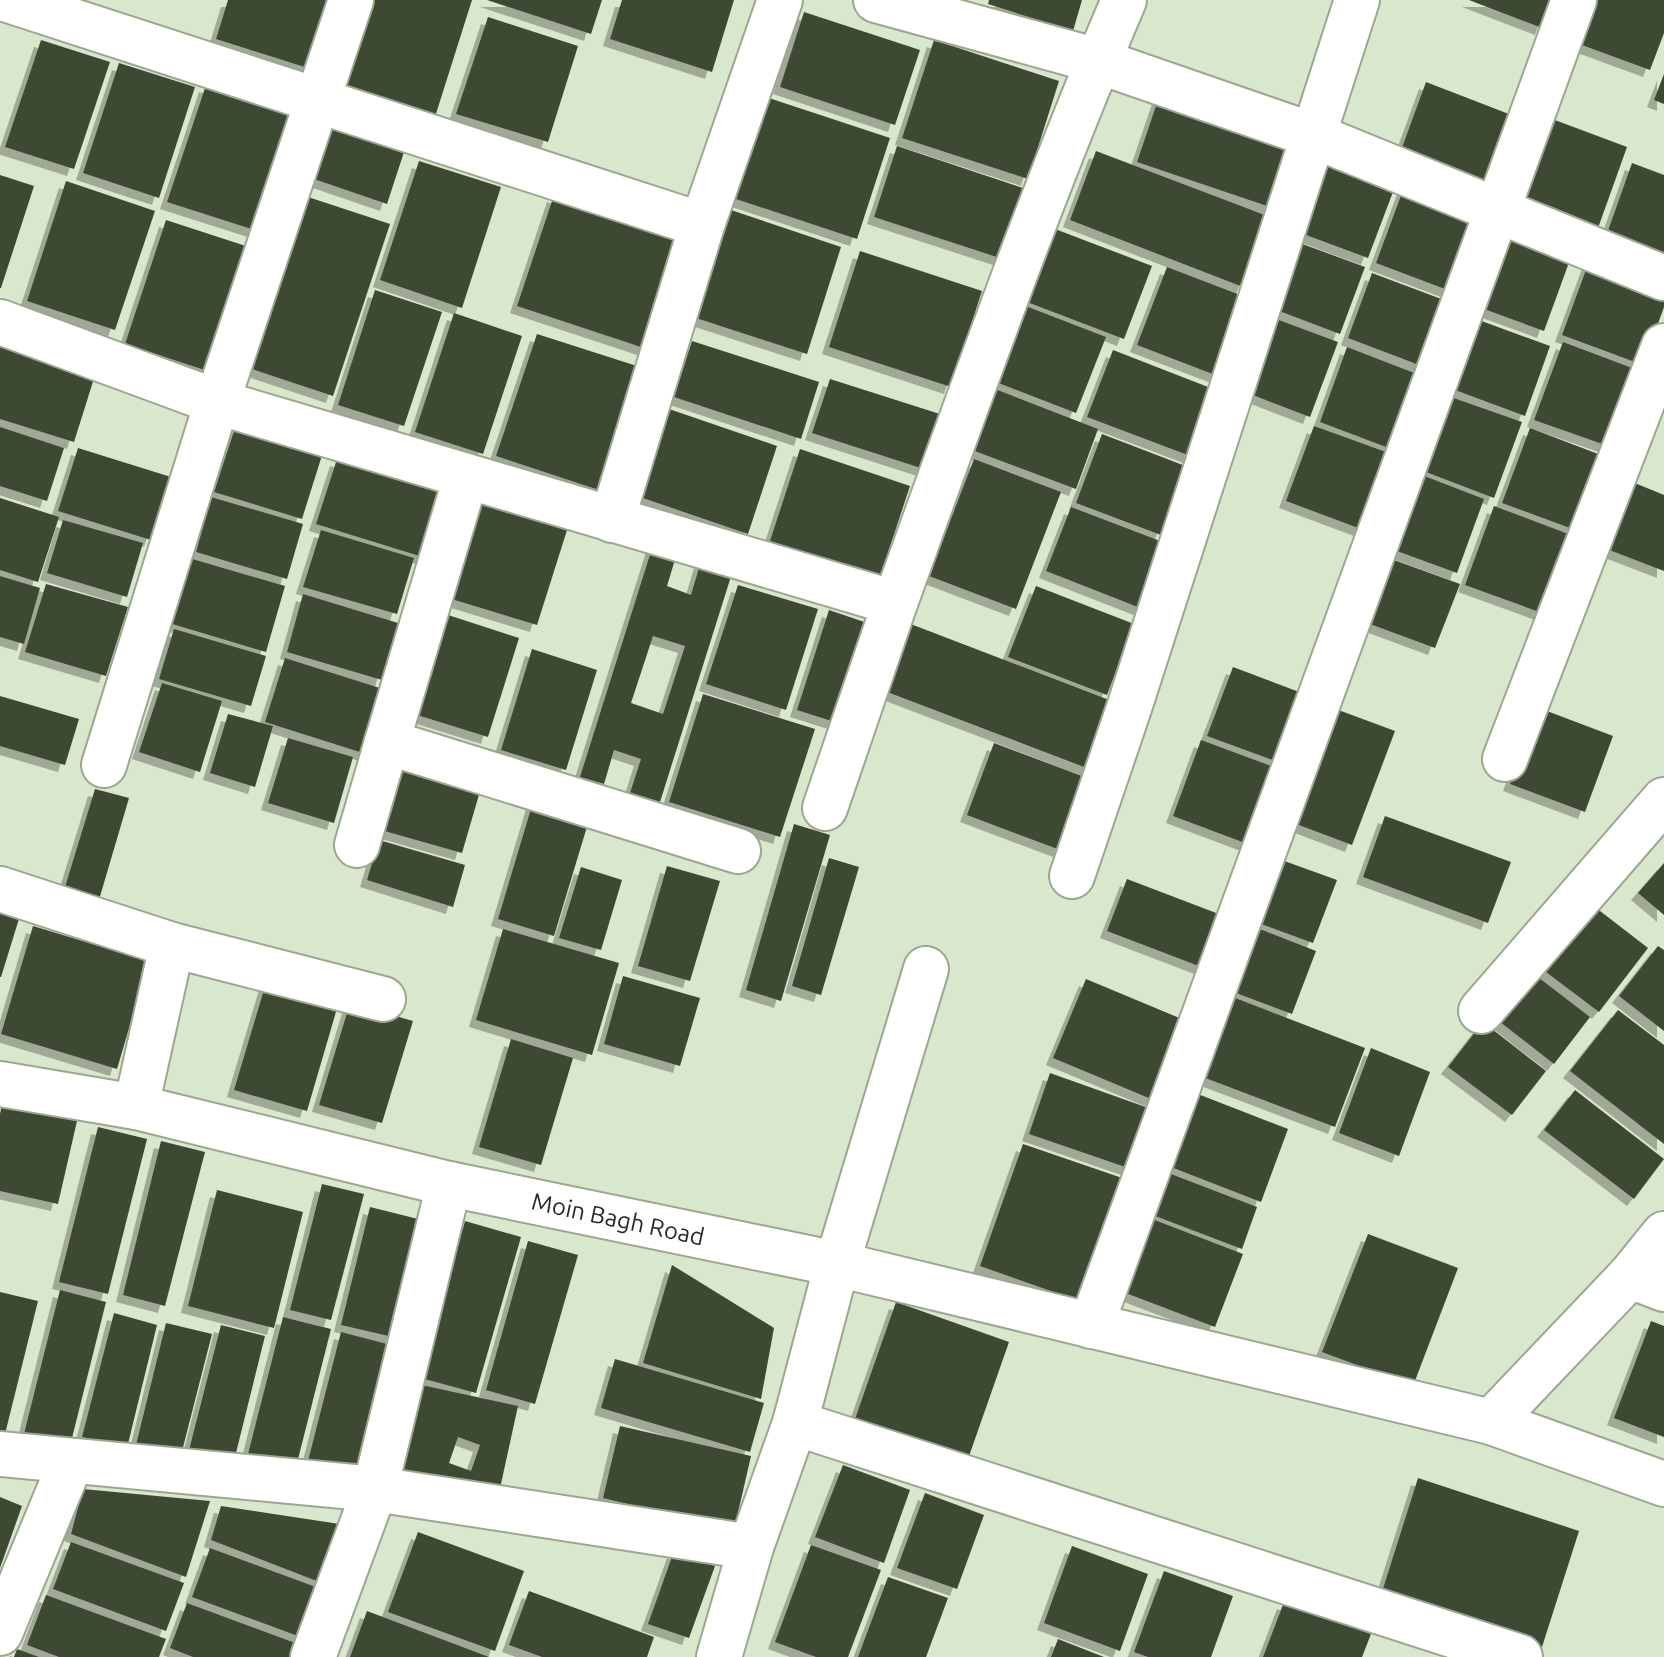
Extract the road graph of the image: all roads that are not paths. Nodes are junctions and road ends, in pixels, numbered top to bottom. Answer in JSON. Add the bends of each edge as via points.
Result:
{"nodes":[{"id":1,"x":8,"y":0,"type":"edge"},
{"id":2,"x":351,"y":0,"type":"edge"},
{"id":3,"x":780,"y":0,"type":"edge"},
{"id":4,"x":876,"y":0,"type":"edge"},
{"id":5,"x":1124,"y":0,"type":"edge"},
{"id":6,"x":1357,"y":0,"type":"edge"},
{"id":7,"x":1574,"y":0,"type":"edge"},
{"id":8,"x":1098,"y":61,"type":"junction"},
{"id":9,"x":317,"y":99,"type":"junction"},
{"id":10,"x":1312,"y":135,"type":"junction"},
{"id":11,"x":1497,"y":209,"type":"junction"},
{"id":12,"x":702,"y":225,"type":"junction"},
{"id":13,"x":1664,"y":278,"type":"edge"},
{"id":14,"x":0,"y":322,"type":"edge"},
{"id":15,"x":1664,"y":346,"type":"edge"},
{"id":16,"x":217,"y":402,"type":"junction"},
{"id":17,"x":466,"y":477,"type":"junction"},
{"id":18,"x":612,"y":520,"type":"junction"},
{"id":19,"x":895,"y":603,"type":"junction"},
{"id":20,"x":387,"y":742,"type":"junction"},
{"id":21,"x":1505,"y":759,"type":"dead end"},
{"id":22,"x":104,"y":765,"type":"dead end"},
{"id":23,"x":1664,"y":800,"type":"edge"},
{"id":24,"x":825,"y":808,"type":"dead end"},
{"id":25,"x":357,"y":845,"type":"dead end"},
{"id":26,"x":738,"y":851,"type":"dead end"},
{"id":27,"x":1072,"y":876,"type":"dead end"},
{"id":28,"x":0,"y":889,"type":"edge"},
{"id":29,"x":172,"y":945,"type":"junction"},
{"id":30,"x":926,"y":969,"type":"dead end"},
{"id":31,"x":383,"y":999,"type":"dead end"},
{"id":32,"x":1481,"y":1011,"type":"dead end"},
{"id":33,"x":0,"y":1084,"type":"edge"},
{"id":34,"x":136,"y":1107,"type":"junction"},
{"id":35,"x":449,"y":1184,"type":"junction"},
{"id":36,"x":1664,"y":1234,"type":"edge"},
{"id":37,"x":837,"y":1264,"type":"junction"},
{"id":38,"x":1647,"y":1283,"type":"edge"},
{"id":39,"x":1091,"y":1326,"type":"junction"},
{"id":40,"x":1491,"y":1422,"type":"junction"},
{"id":41,"x":795,"y":1423,"type":"junction"},
{"id":42,"x":0,"y":1454,"type":"edge"},
{"id":43,"x":71,"y":1462,"type":"junction"},
{"id":44,"x":1664,"y":1484,"type":"edge"},
{"id":45,"x":375,"y":1489,"type":"junction"},
{"id":46,"x":751,"y":1547,"type":"junction"},
{"id":47,"x":0,"y":1633,"type":"edge"},
{"id":48,"x":728,"y":1655,"type":"edge"},
{"id":49,"x":313,"y":1657,"type":"edge"},
{"id":50,"x":1520,"y":1657,"type":"edge"}],
"edges":[{"from":1,"to":9,"type":"street"},
{"from":2,"to":9,"type":"street"},
{"from":3,"to":12,"type":"street"},
{"from":4,"to":8,"type":"street"},
{"from":5,"to":8,"type":"street"},
{"from":6,"to":10,"type":"street"},
{"from":7,"to":11,"type":"street"},
{"from":8,"to":10,"type":"street"},
{"from":8,"to":19,"type":"street"},
{"from":9,"to":12,"type":"street"},
{"from":9,"to":16,"type":"street"},
{"from":10,"to":11,"type":"street"},
{"from":10,"to":27,"type":"street"},
{"from":11,"to":13,"type":"street"},
{"from":11,"to":39,"type":"street"},
{"from":12,"to":18,"type":"street"},
{"from":14,"to":16,"type":"street"},
{"from":15,"to":21,"type":"street"},
{"from":16,"to":17,"type":"street"},
{"from":16,"to":22,"type":"street"},
{"from":17,"to":18,"type":"street"},
{"from":17,"to":20,"type":"street"},
{"from":18,"to":19,"type":"street"},
{"from":19,"to":24,"type":"street"},
{"from":20,"to":25,"type":"street"},
{"from":20,"to":26,"type":"street"},
{"from":23,"to":32,"type":"street"},
{"from":28,"to":29,"type":"street"},
{"from":29,"to":31,"type":"street"},
{"from":29,"to":34,"type":"street"},
{"from":30,"to":37,"type":"street"},
{"from":33,"to":34,"type":"street","name":"Moin Bagh Road"},
{"from":34,"to":35,"type":"street","name":"Moin Bagh Road"},
{"from":35,"to":37,"type":"street","name":"Moin Bagh Road"},
{"from":35,"to":45,"type":"street"},
{"from":36,"to":38,"type":"street"},
{"from":37,"to":39,"type":"street","name":"Moin Bagh Road"},
{"from":37,"to":41,"type":"street"},
{"from":38,"to":40,"type":"street"},
{"from":39,"to":40,"type":"street","name":"Moin Bagh Road"},
{"from":40,"to":44,"type":"street","name":"Moin Bagh Road"},
{"from":41,"to":46,"type":"street"},
{"from":41,"to":50,"type":"street"},
{"from":42,"to":43,"type":"street"},
{"from":43,"to":45,"type":"street"},
{"from":43,"to":47,"type":"street"},
{"from":45,"to":46,"type":"street"},
{"from":45,"to":49,"type":"street"},
{"from":46,"to":48,"type":"street"}]}
